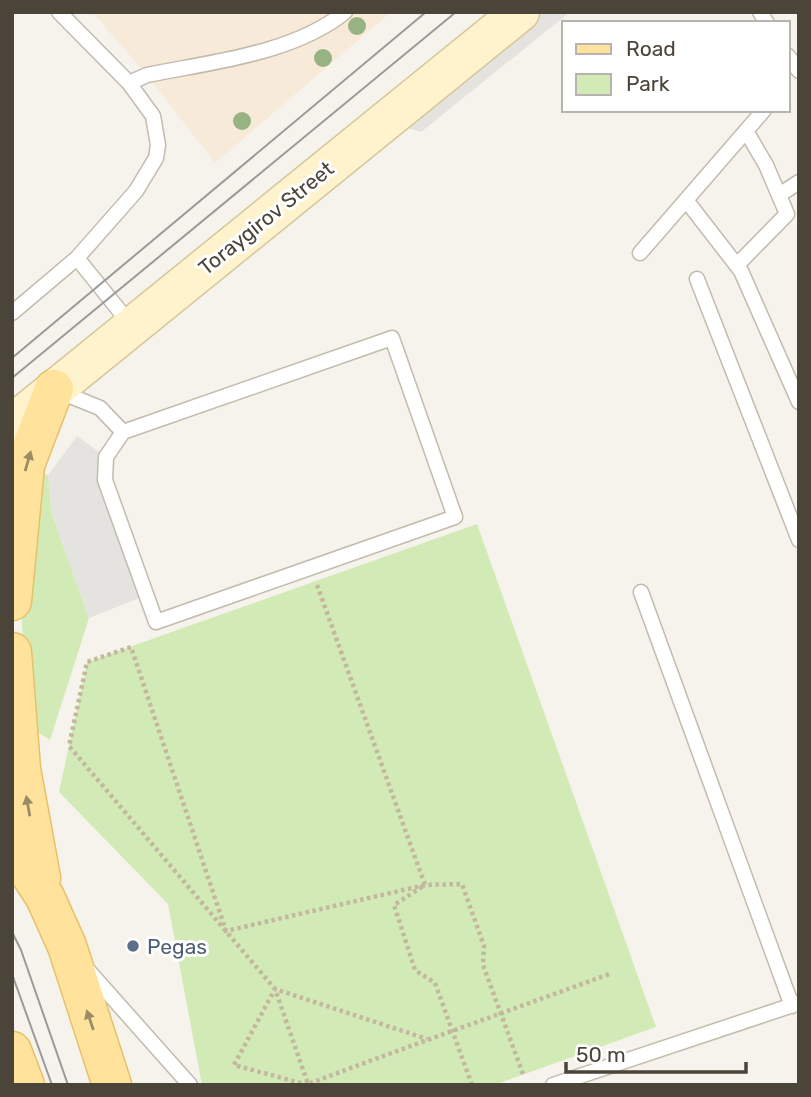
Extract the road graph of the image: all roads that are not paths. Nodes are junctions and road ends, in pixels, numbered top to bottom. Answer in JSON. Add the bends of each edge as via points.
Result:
{"nodes":[{"id":1,"x":59,"y":12,"type":"edge"},
{"id":2,"x":345,"y":12,"type":"edge"},
{"id":3,"x":520,"y":12,"type":"edge"},
{"id":4,"x":129,"y":83,"type":"junction"},
{"id":5,"x":762,"y":112,"type":"edge"},
{"id":6,"x":746,"y":131,"type":"junction"},
{"id":7,"x":799,"y":182,"type":"edge"},
{"id":8,"x":779,"y":195,"type":"junction"},
{"id":9,"x":686,"y":200,"type":"junction"},
{"id":10,"x":640,"y":253,"type":"dead end"},
{"id":11,"x":76,"y":258,"type":"junction"},
{"id":12,"x":737,"y":265,"type":"junction"},
{"id":13,"x":697,"y":279,"type":"dead end"},
{"id":14,"x":12,"y":313,"type":"edge"},
{"id":15,"x":132,"y":326,"type":"junction"},
{"id":16,"x":54,"y":389,"type":"junction"},
{"id":17,"x":799,"y":402,"type":"edge"},
{"id":18,"x":12,"y":424,"type":"edge"},
{"id":19,"x":123,"y":432,"type":"junction"},
{"id":20,"x":799,"y":540,"type":"edge"},
{"id":21,"x":641,"y":592,"type":"dead end"},
{"id":22,"x":12,"y":601,"type":"edge"},
{"id":23,"x":12,"y":652,"type":"edge"},
{"id":24,"x":12,"y":846,"type":"edge"},
{"id":25,"x":45,"y":897,"type":"junction"},
{"id":26,"x":67,"y":946,"type":"junction"},
{"id":27,"x":795,"y":1004,"type":"edge"},
{"id":28,"x":12,"y":1051,"type":"edge"},
{"id":29,"x":25,"y":1085,"type":"edge"},
{"id":30,"x":112,"y":1085,"type":"edge"},
{"id":31,"x":190,"y":1085,"type":"edge"},
{"id":32,"x":553,"y":1085,"type":"edge"}],
"edges":[{"from":1,"to":4,"type":"lane"},
{"from":2,"to":4,"type":"lane","via":[[309,36],[276,47]]},
{"from":3,"to":15,"type":"main road","name":"Toraygirov Street"},
{"from":4,"to":11,"type":"lane","via":[[153,116],[156,158],[136,191]]},
{"from":5,"to":6,"type":"lane"},
{"from":6,"to":8,"type":"lane"},
{"from":6,"to":9,"type":"lane"},
{"from":7,"to":8,"type":"lane"},
{"from":8,"to":12,"type":"lane","via":[[787,214]]},
{"from":9,"to":10,"type":"lane"},
{"from":9,"to":12,"type":"lane"},
{"from":11,"to":14,"type":"lane"},
{"from":11,"to":15,"type":"lane"},
{"from":12,"to":17,"type":"lane"},
{"from":13,"to":20,"type":"lane"},
{"from":15,"to":16,"type":"main road","name":"Toraygirov Street"},
{"from":16,"to":18,"type":"main road","name":"Toraygirov Street"},
{"from":16,"to":19,"type":"lane","via":[[100,408]]},
{"from":22,"to":16,"type":"main road","one_way":true,"via":[[25,465]]},
{"from":19,"to":19,"type":"lane","via":[[106,457],[106,480],[156,622],[455,517],[391,338]]},
{"from":21,"to":27,"type":"lane"},
{"from":25,"to":23,"type":"main road","one_way":true,"via":[[21,769]]},
{"from":24,"to":25,"type":"main road"},
{"from":25,"to":26,"type":"main road"},
{"from":30,"to":26,"type":"main road","one_way":true},
{"from":26,"to":31,"type":"lane"},
{"from":27,"to":32,"type":"lane"},
{"from":28,"to":29,"type":"main road"}]}
